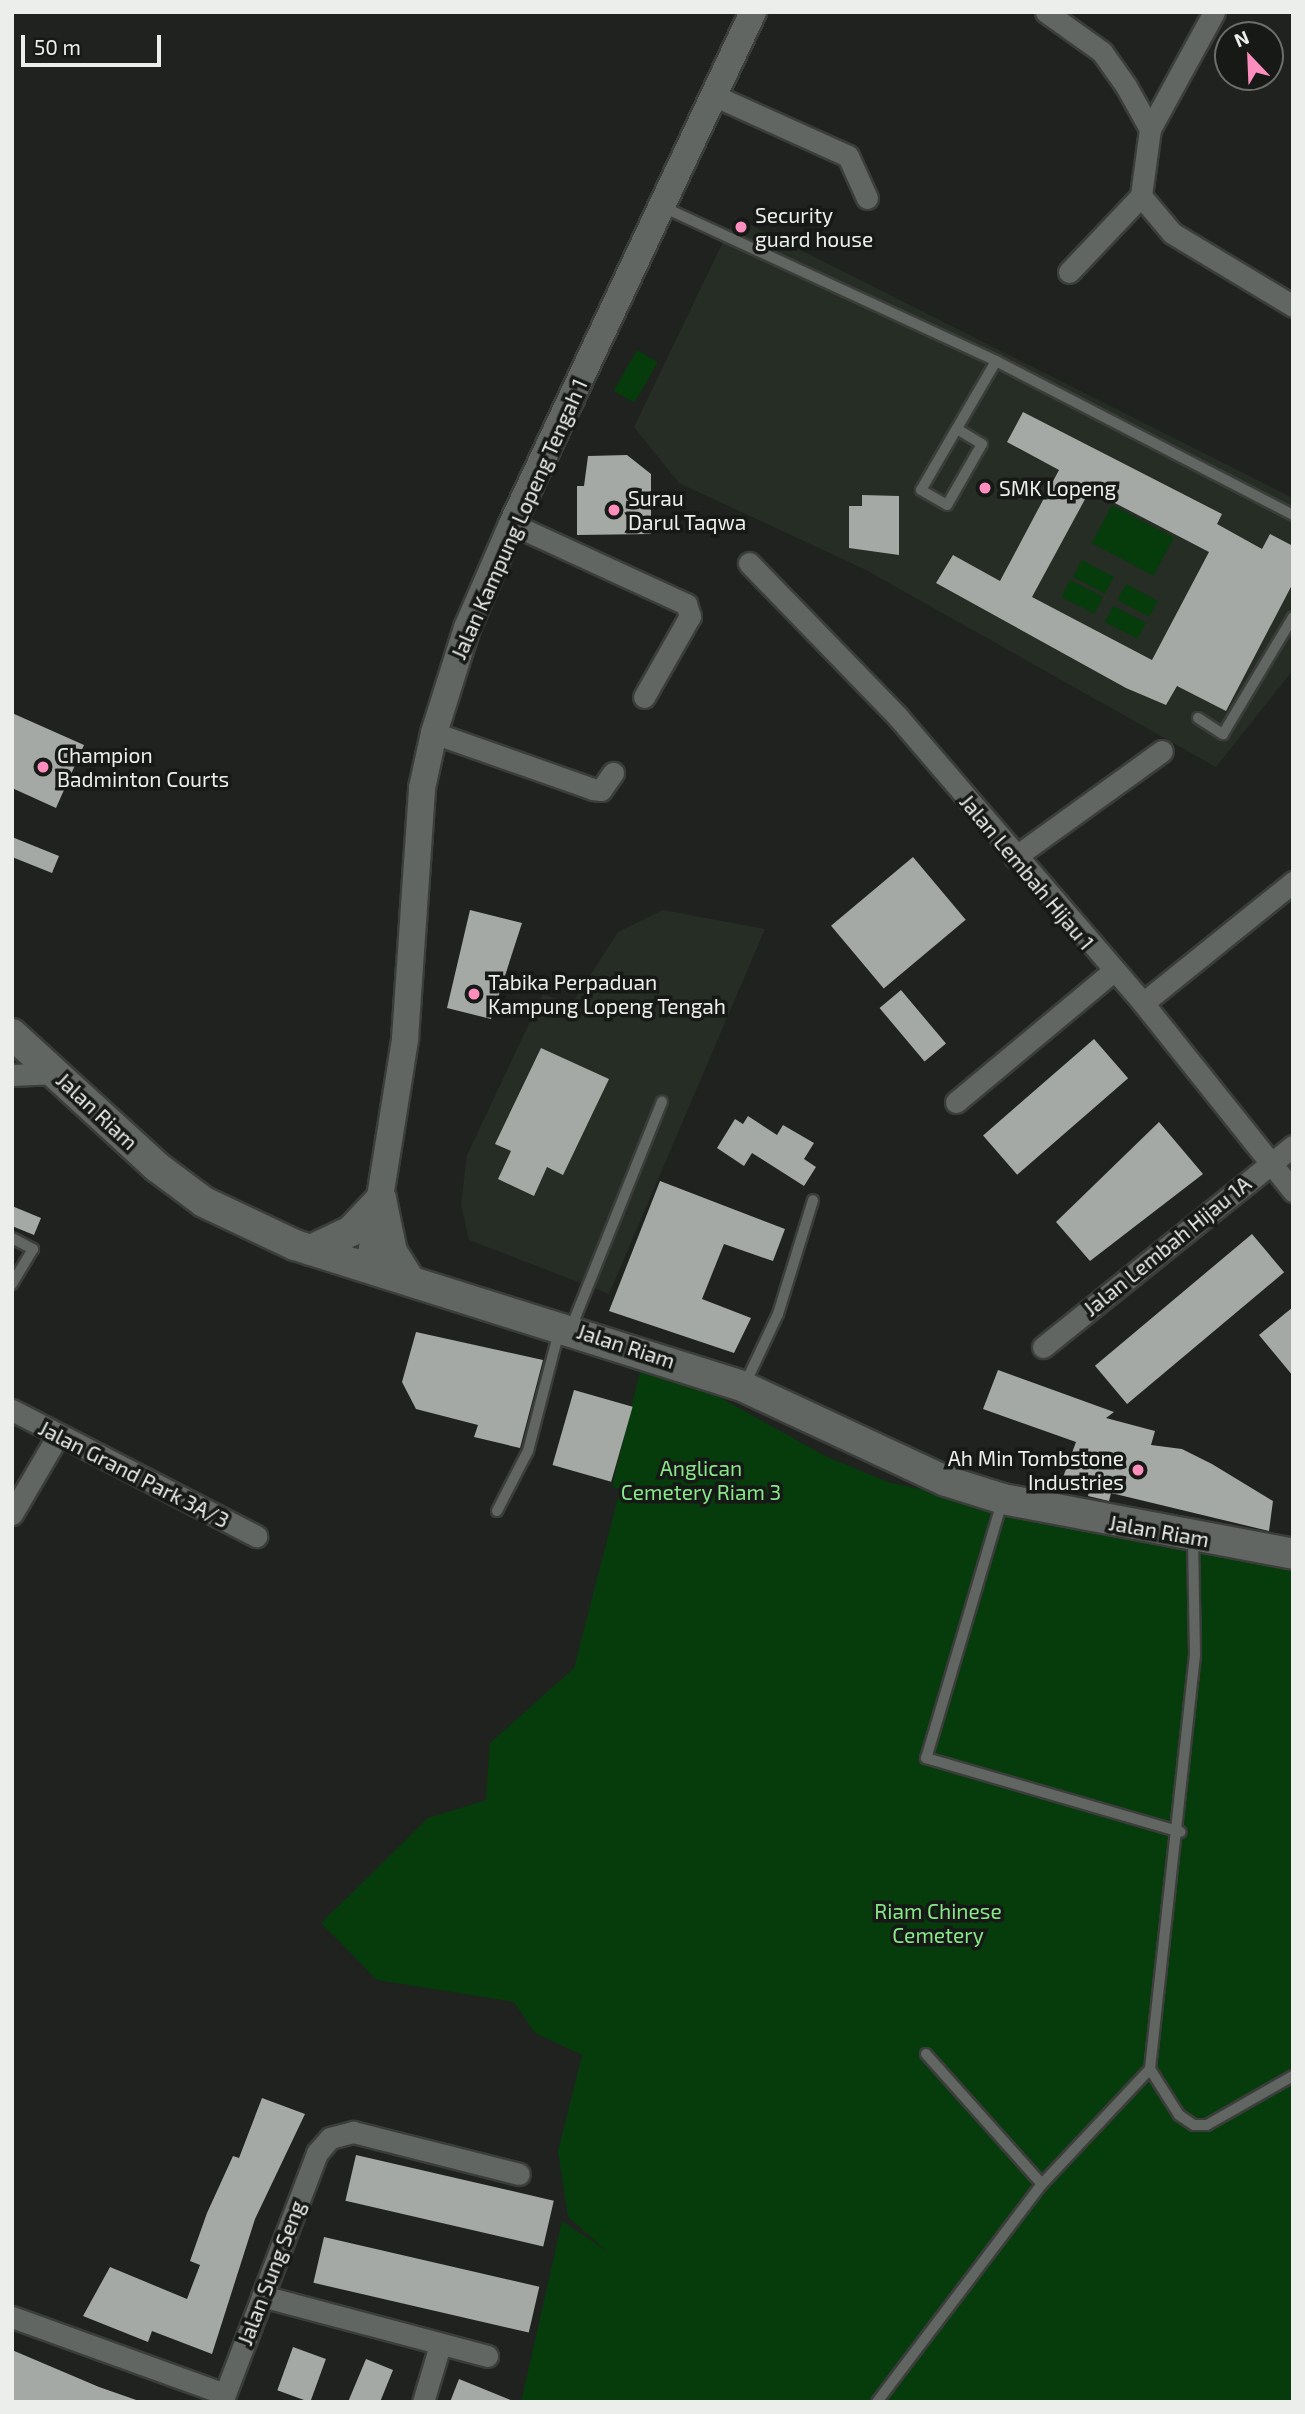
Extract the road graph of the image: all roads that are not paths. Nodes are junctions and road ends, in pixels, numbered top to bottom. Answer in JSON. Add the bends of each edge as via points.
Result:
{"nodes":[{"id":1,"x":753,"y":12,"type":"edge"},
{"id":2,"x":1046,"y":12,"type":"edge"},
{"id":3,"x":1214,"y":12,"type":"edge"},
{"id":4,"x":713,"y":95,"type":"junction"},
{"id":5,"x":1150,"y":129,"type":"junction"},
{"id":6,"x":1141,"y":195,"type":"junction"},
{"id":7,"x":867,"y":198,"type":"dead end"},
{"id":8,"x":661,"y":206,"type":"junction"},
{"id":9,"x":1069,"y":272,"type":"dead end"},
{"id":10,"x":1293,"y":306,"type":"edge"},
{"id":11,"x":996,"y":361,"type":"junction"},
{"id":12,"x":957,"y":429,"type":"junction"},
{"id":13,"x":1293,"y":515,"type":"edge"},
{"id":14,"x":512,"y":524,"type":"junction"},
{"id":15,"x":749,"y":563,"type":"dead end"},
{"id":16,"x":1293,"y":617,"type":"edge"},
{"id":17,"x":644,"y":697,"type":"dead end"},
{"id":18,"x":1198,"y":718,"type":"dead end"},
{"id":19,"x":434,"y":733,"type":"junction"},
{"id":20,"x":1161,"y":751,"type":"dead end"},
{"id":21,"x":613,"y":774,"type":"dead end"},
{"id":22,"x":1015,"y":857,"type":"junction"},
{"id":23,"x":1293,"y":882,"type":"edge"},
{"id":24,"x":1111,"y":973,"type":"junction"},
{"id":25,"x":1143,"y":1003,"type":"junction"},
{"id":26,"x":12,"y":1034,"type":"edge"},
{"id":27,"x":56,"y":1073,"type":"junction"},
{"id":28,"x":12,"y":1075,"type":"edge"},
{"id":29,"x":662,"y":1102,"type":"dead end"},
{"id":30,"x":956,"y":1102,"type":"dead end"},
{"id":31,"x":1293,"y":1146,"type":"edge"},
{"id":32,"x":1270,"y":1163,"type":"junction"},
{"id":33,"x":1293,"y":1191,"type":"edge"},
{"id":34,"x":381,"y":1199,"type":"junction"},
{"id":35,"x":813,"y":1200,"type":"dead end"},
{"id":36,"x":12,"y":1238,"type":"edge"},
{"id":37,"x":311,"y":1250,"type":"junction"},
{"id":38,"x":369,"y":1266,"type":"junction"},
{"id":39,"x":408,"y":1278,"type":"junction"},
{"id":40,"x":12,"y":1284,"type":"edge"},
{"id":41,"x":566,"y":1326,"type":"junction"},
{"id":42,"x":1043,"y":1347,"type":"dead end"},
{"id":43,"x":744,"y":1387,"type":"junction"},
{"id":44,"x":12,"y":1410,"type":"edge"},
{"id":45,"x":57,"y":1437,"type":"junction"},
{"id":46,"x":1003,"y":1499,"type":"junction"},
{"id":47,"x":498,"y":1511,"type":"dead end"},
{"id":48,"x":12,"y":1514,"type":"edge"},
{"id":49,"x":256,"y":1536,"type":"dead end"},
{"id":50,"x":1193,"y":1536,"type":"junction"},
{"id":51,"x":1293,"y":1555,"type":"edge"},
{"id":52,"x":1180,"y":1832,"type":"junction"},
{"id":53,"x":926,"y":2054,"type":"dead end"},
{"id":54,"x":1150,"y":2069,"type":"junction"},
{"id":55,"x":1293,"y":2076,"type":"edge"},
{"id":56,"x":519,"y":2174,"type":"dead end"},
{"id":57,"x":1042,"y":2184,"type":"junction"},
{"id":58,"x":262,"y":2297,"type":"junction"},
{"id":59,"x":12,"y":2317,"type":"edge"},
{"id":60,"x":440,"y":2345,"type":"junction"},
{"id":61,"x":486,"y":2356,"type":"dead end"},
{"id":62,"x":224,"y":2398,"type":"edge"},
{"id":63,"x":422,"y":2402,"type":"edge"},
{"id":64,"x":877,"y":2402,"type":"edge"}],
"edges":[{"from":1,"to":4,"type":"street","name":"Jalan Kampung Lopeng Tengah 1"},
{"from":2,"to":5,"type":"street","via":[[1102,52]]},
{"from":3,"to":5,"type":"street"},
{"from":4,"to":7,"type":"street","via":[[848,156]]},
{"from":4,"to":8,"type":"street","name":"Jalan Kampung Lopeng Tengah 1"},
{"from":5,"to":6,"type":"street"},
{"from":6,"to":9,"type":"street"},
{"from":6,"to":10,"type":"street","via":[[1202,256]]},
{"from":8,"to":11,"type":"lane"},
{"from":8,"to":14,"type":"street","name":"Jalan Kampung Lopeng Tengah 1"},
{"from":11,"to":12,"type":"lane"},
{"from":11,"to":13,"type":"lane"},
{"from":12,"to":12,"type":"lane","via":[[921,490],[947,505],[982,444]]},
{"from":14,"to":17,"type":"street","via":[[685,604],[690,616]]},
{"from":14,"to":19,"type":"street","name":"Jalan Kampung Lopeng Tengah 1","via":[[467,628]]},
{"from":15,"to":22,"type":"street","name":"Jalan Lembah Hijau 1","via":[[846,660]]},
{"from":16,"to":18,"type":"lane","via":[[1223,734]]},
{"from":19,"to":21,"type":"street","via":[[593,789],[601,790]]},
{"from":19,"to":34,"type":"street","name":"Jalan Kampung Lopeng Tengah 1","via":[[422,788],[405,1039]]},
{"from":20,"to":22,"type":"street"},
{"from":22,"to":24,"type":"street","name":"Jalan Lembah Hijau 1"},
{"from":23,"to":25,"type":"street"},
{"from":24,"to":25,"type":"street","name":"Jalan Lembah Hijau 1"},
{"from":24,"to":30,"type":"street"},
{"from":25,"to":32,"type":"street","name":"Jalan Lembah Hijau 1"},
{"from":26,"to":27,"type":"main road","name":"Jalan Riam"},
{"from":27,"to":28,"type":"street"},
{"from":27,"to":37,"type":"main road","name":"Jalan Riam","via":[[204,1202]]},
{"from":29,"to":41,"type":"lane"},
{"from":31,"to":32,"type":"street","name":"Jalan Lembah Hijau 1A"},
{"from":32,"to":33,"type":"street","name":"Jalan Lembah Hijau 1"},
{"from":32,"to":42,"type":"street","name":"Jalan Lembah Hijau 1A"},
{"from":34,"to":37,"type":"main road","via":[[351,1231]]},
{"from":34,"to":38,"type":"street","name":"Jalan Kampung Lopeng Tengah 1"},
{"from":34,"to":39,"type":"main road","via":[[392,1252]]},
{"from":35,"to":43,"type":"lane","via":[[778,1314]]},
{"from":36,"to":40,"type":"lane","via":[[33,1249]]},
{"from":37,"to":38,"type":"main road","name":"Jalan Riam"},
{"from":38,"to":39,"type":"main road","name":"Jalan Riam"},
{"from":39,"to":41,"type":"main road","name":"Jalan Riam"},
{"from":41,"to":43,"type":"main road","name":"Jalan Riam"},
{"from":41,"to":47,"type":"lane","via":[[528,1451]]},
{"from":43,"to":46,"type":"main road","name":"Jalan Riam","via":[[946,1480]]},
{"from":44,"to":45,"type":"street","name":"Jalan Grand Park 3A/3"},
{"from":45,"to":48,"type":"street"},
{"from":45,"to":49,"type":"street","name":"Jalan Grand Park 3A/3"},
{"from":46,"to":50,"type":"main road","name":"Jalan Riam"},
{"from":46,"to":52,"type":"lane","via":[[926,1758]]},
{"from":50,"to":51,"type":"main road","name":"Jalan Riam"},
{"from":50,"to":52,"type":"lane","via":[[1195,1654]]},
{"from":52,"to":54,"type":"lane"},
{"from":53,"to":57,"type":"lane"},
{"from":54,"to":55,"type":"lane","via":[[1179,2115],[1194,2125],[1207,2125]]},
{"from":54,"to":57,"type":"lane"},
{"from":56,"to":58,"type":"street","name":"Jalan Sung Seng","via":[[353,2132],[321,2145]]},
{"from":57,"to":64,"type":"lane"},
{"from":58,"to":60,"type":"street"},
{"from":58,"to":62,"type":"street","name":"Jalan Sung Seng"},
{"from":59,"to":62,"type":"street"},
{"from":60,"to":61,"type":"street"},
{"from":60,"to":63,"type":"street"}]}
